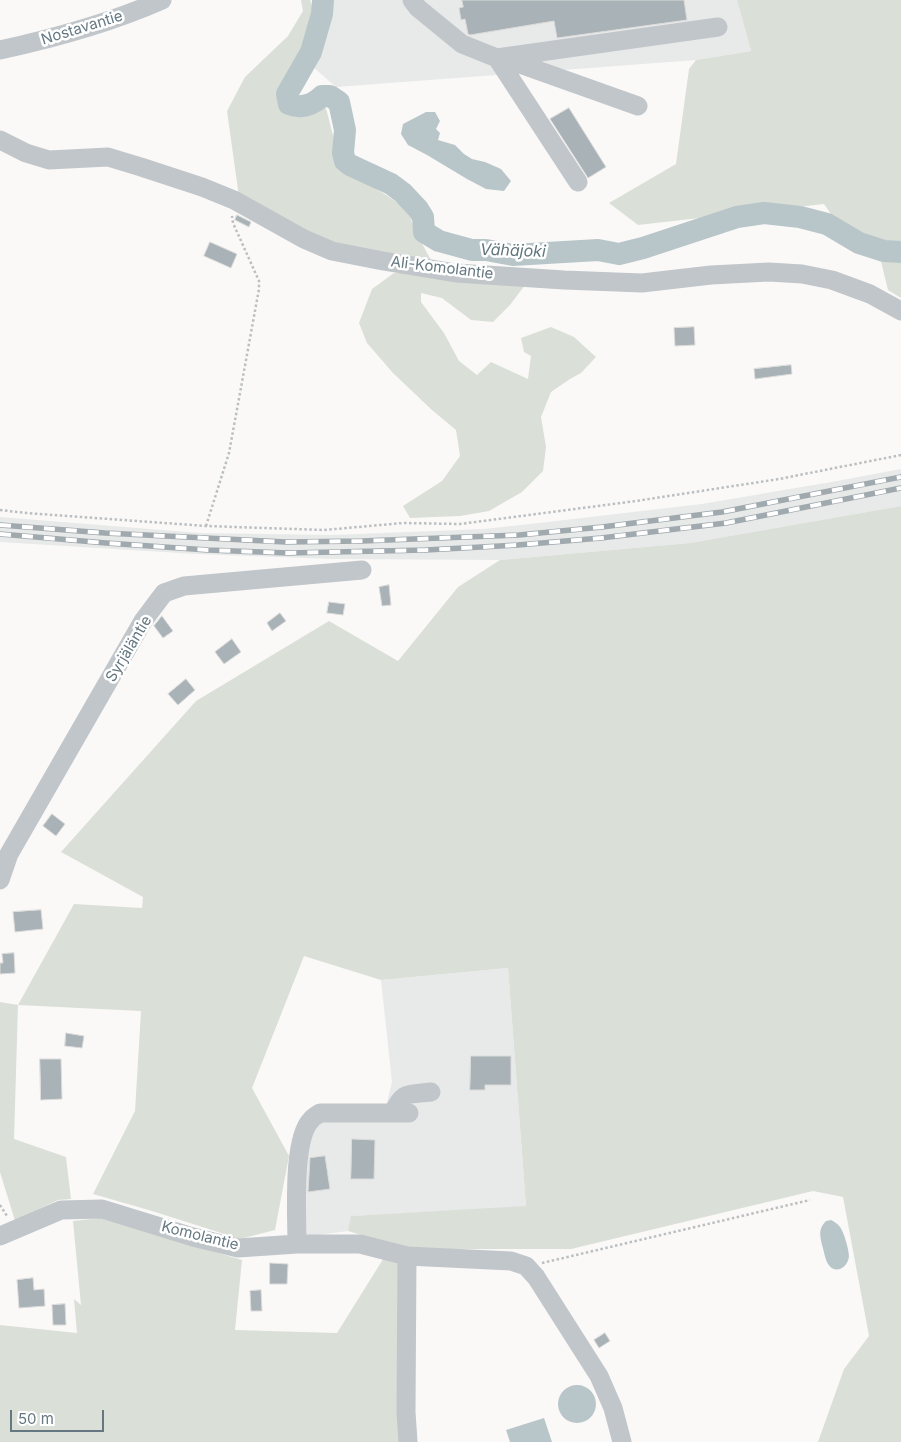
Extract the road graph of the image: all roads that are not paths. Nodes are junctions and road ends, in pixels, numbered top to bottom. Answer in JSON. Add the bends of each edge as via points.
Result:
{"nodes":[{"id":1,"x":162,"y":0,"type":"edge"},
{"id":2,"x":412,"y":0,"type":"edge"},
{"id":3,"x":718,"y":27,"type":"dead end"},
{"id":4,"x":0,"y":50,"type":"edge"},
{"id":5,"x":500,"y":58,"type":"junction"},
{"id":6,"x":638,"y":106,"type":"dead end"},
{"id":7,"x":0,"y":140,"type":"edge"},
{"id":8,"x":578,"y":182,"type":"dead end"},
{"id":9,"x":901,"y":311,"type":"edge"},
{"id":10,"x":362,"y":570,"type":"dead end"},
{"id":11,"x":0,"y":880,"type":"edge"},
{"id":12,"x":431,"y":1092,"type":"dead end"},
{"id":13,"x":0,"y":1236,"type":"edge"},
{"id":14,"x":297,"y":1244,"type":"junction"},
{"id":15,"x":407,"y":1256,"type":"junction"},
{"id":16,"x":408,"y":1442,"type":"edge"},
{"id":17,"x":622,"y":1442,"type":"edge"}],
"edges":[{"from":1,"to":4,"type":"street","name":"Nostavantie","via":[[138,11],[49,39]]},
{"from":2,"to":5,"type":"street","via":[[462,44]]},
{"from":3,"to":5,"type":"street"},
{"from":5,"to":6,"type":"street"},
{"from":5,"to":8,"type":"street"},
{"from":7,"to":9,"type":"street","name":"Ali-Komolantie","via":[[49,160],[108,157],[202,187],[332,251],[383,261],[456,273],[642,283],[711,275],[802,274],[840,282]]},
{"from":10,"to":11,"type":"street","name":"Syrjäläntie","via":[[184,586],[164,593],[9,854]]},
{"from":12,"to":14,"type":"street","via":[[404,1096],[398,1101],[401,1113],[320,1113],[310,1120],[301,1139],[297,1162]]},
{"from":13,"to":14,"type":"street","name":"Komolantie","via":[[62,1210],[102,1209],[238,1248]]},
{"from":14,"to":15,"type":"street","name":"Komolantie","via":[[360,1244]]},
{"from":15,"to":16,"type":"street"},
{"from":15,"to":17,"type":"street","name":"Komolantie","via":[[511,1261],[526,1266],[599,1376],[614,1408]]}]}
